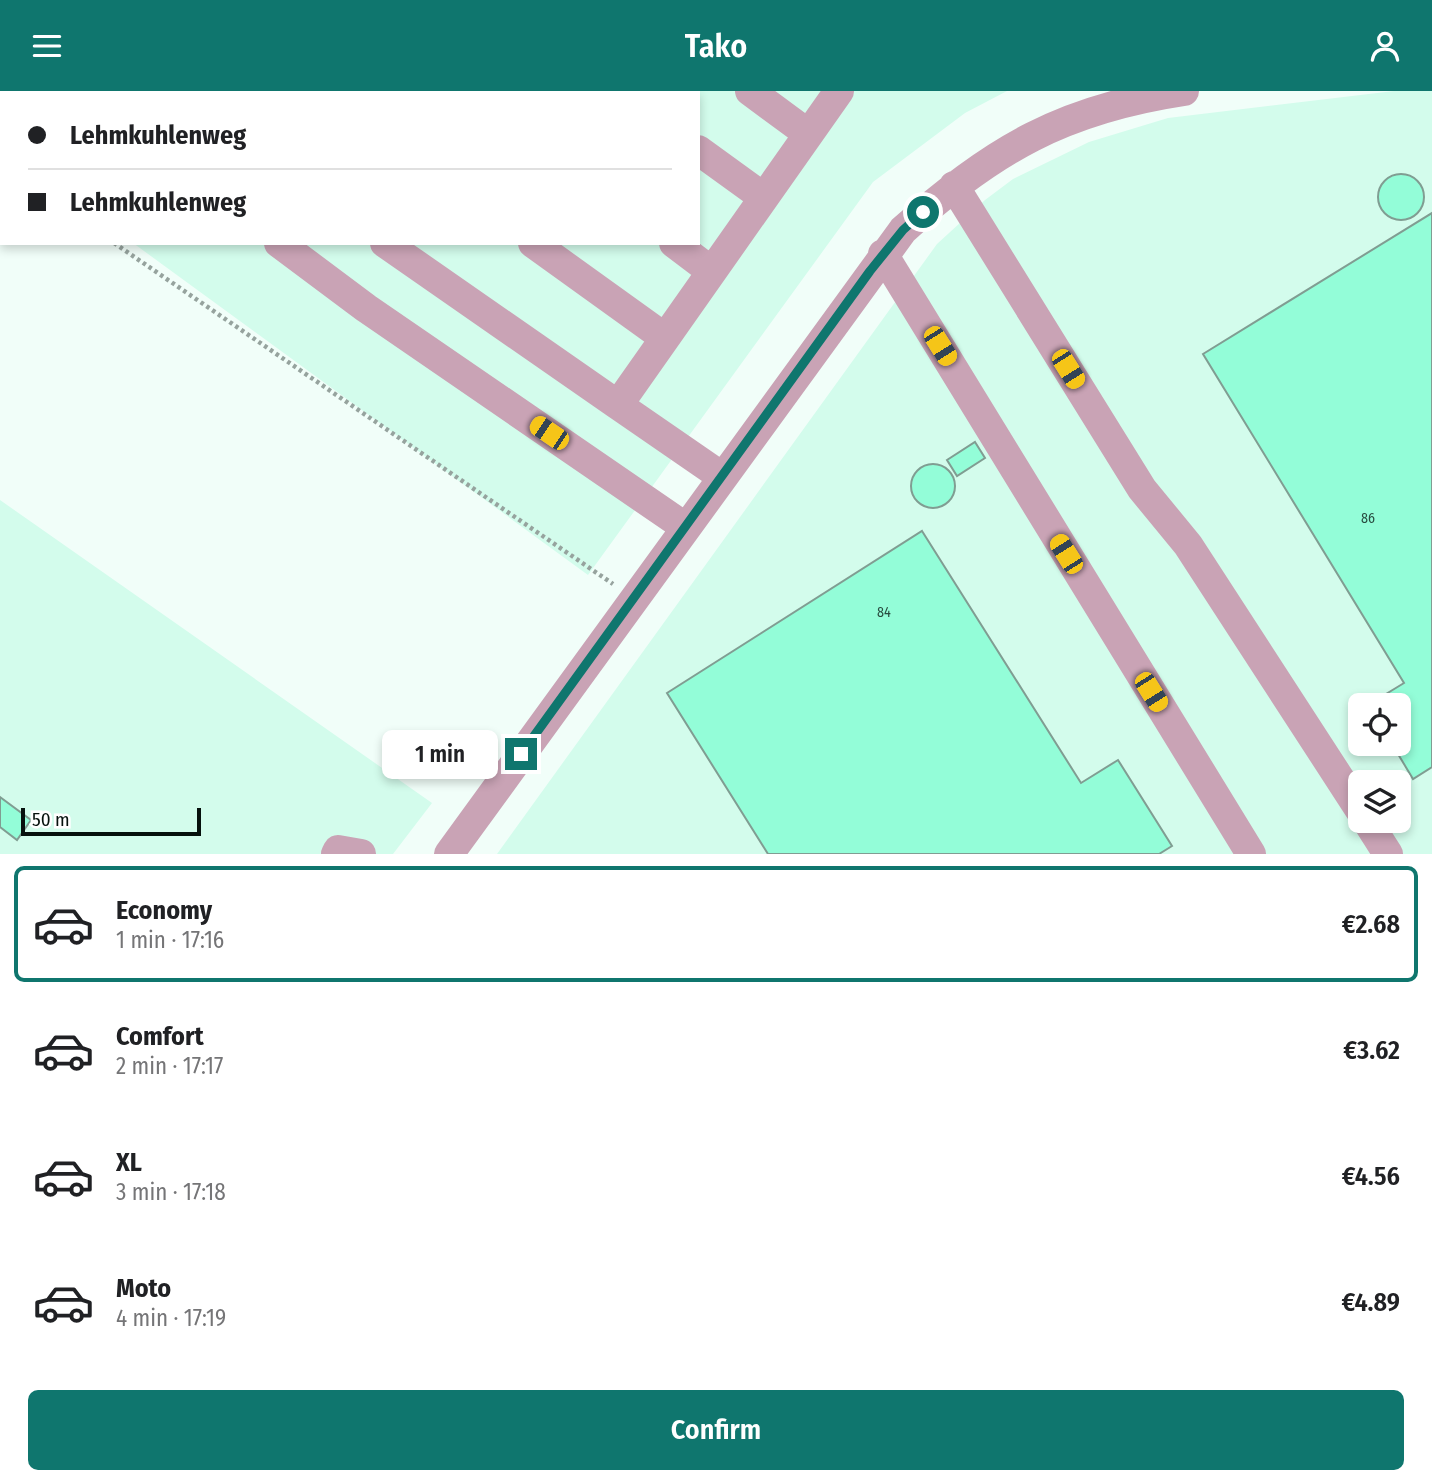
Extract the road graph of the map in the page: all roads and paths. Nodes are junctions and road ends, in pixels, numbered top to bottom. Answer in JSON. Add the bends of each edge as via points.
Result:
{"nodes":[{"id":1,"x":750,"y":91,"type":"edge"},
{"id":2,"x":839,"y":91,"type":"edge"},
{"id":3,"x":1183,"y":91,"type":"edge"},
{"id":4,"x":807,"y":133,"type":"junction"},
{"id":5,"x":700,"y":151,"type":"edge"},
{"id":6,"x":954,"y":186,"type":"junction"},
{"id":7,"x":763,"y":197,"type":"junction"},
{"id":8,"x":117,"y":245,"type":"edge"},
{"id":9,"x":282,"y":245,"type":"edge"},
{"id":10,"x":388,"y":245,"type":"edge"},
{"id":11,"x":536,"y":245,"type":"edge"},
{"id":12,"x":677,"y":245,"type":"edge"},
{"id":13,"x":883,"y":254,"type":"junction"},
{"id":14,"x":711,"y":271,"type":"junction"},
{"id":15,"x":665,"y":338,"type":"junction"},
{"id":16,"x":618,"y":405,"type":"junction"},
{"id":17,"x":721,"y":476,"type":"junction"},
{"id":18,"x":685,"y":527,"type":"junction"},
{"id":19,"x":633,"y":598,"type":"junction"},
{"id":20,"x":1348,"y":792,"type":"edge"},
{"id":21,"x":1375,"y":833,"type":"edge"},
{"id":22,"x":336,"y":854,"type":"edge"},
{"id":23,"x":361,"y":854,"type":"edge"},
{"id":24,"x":449,"y":854,"type":"edge"},
{"id":25,"x":1251,"y":854,"type":"edge"},
{"id":26,"x":1388,"y":854,"type":"edge"}],
"edges":[{"from":1,"to":4,"type":"street"},
{"from":2,"to":4,"type":"street"},
{"from":3,"to":6,"type":"street","via":[[1143,96],[1065,119],[987,160]]},
{"from":4,"to":7,"type":"street"},
{"from":5,"to":7,"type":"street"},
{"from":6,"to":13,"type":"street"},
{"from":6,"to":20,"type":"street","via":[[1142,489],[1188,545]]},
{"from":7,"to":14,"type":"street"},
{"from":8,"to":19,"type":"path"},
{"from":9,"to":18,"type":"street"},
{"from":10,"to":16,"type":"street"},
{"from":11,"to":15,"type":"street"},
{"from":12,"to":14,"type":"street"},
{"from":13,"to":17,"type":"street"},
{"from":13,"to":25,"type":"street"},
{"from":14,"to":15,"type":"street"},
{"from":15,"to":16,"type":"street"},
{"from":16,"to":17,"type":"street"},
{"from":17,"to":18,"type":"street"},
{"from":18,"to":19,"type":"street"},
{"from":19,"to":24,"type":"street"},
{"from":21,"to":26,"type":"street"},
{"from":22,"to":23,"type":"street","via":[[338,850]]}]}
